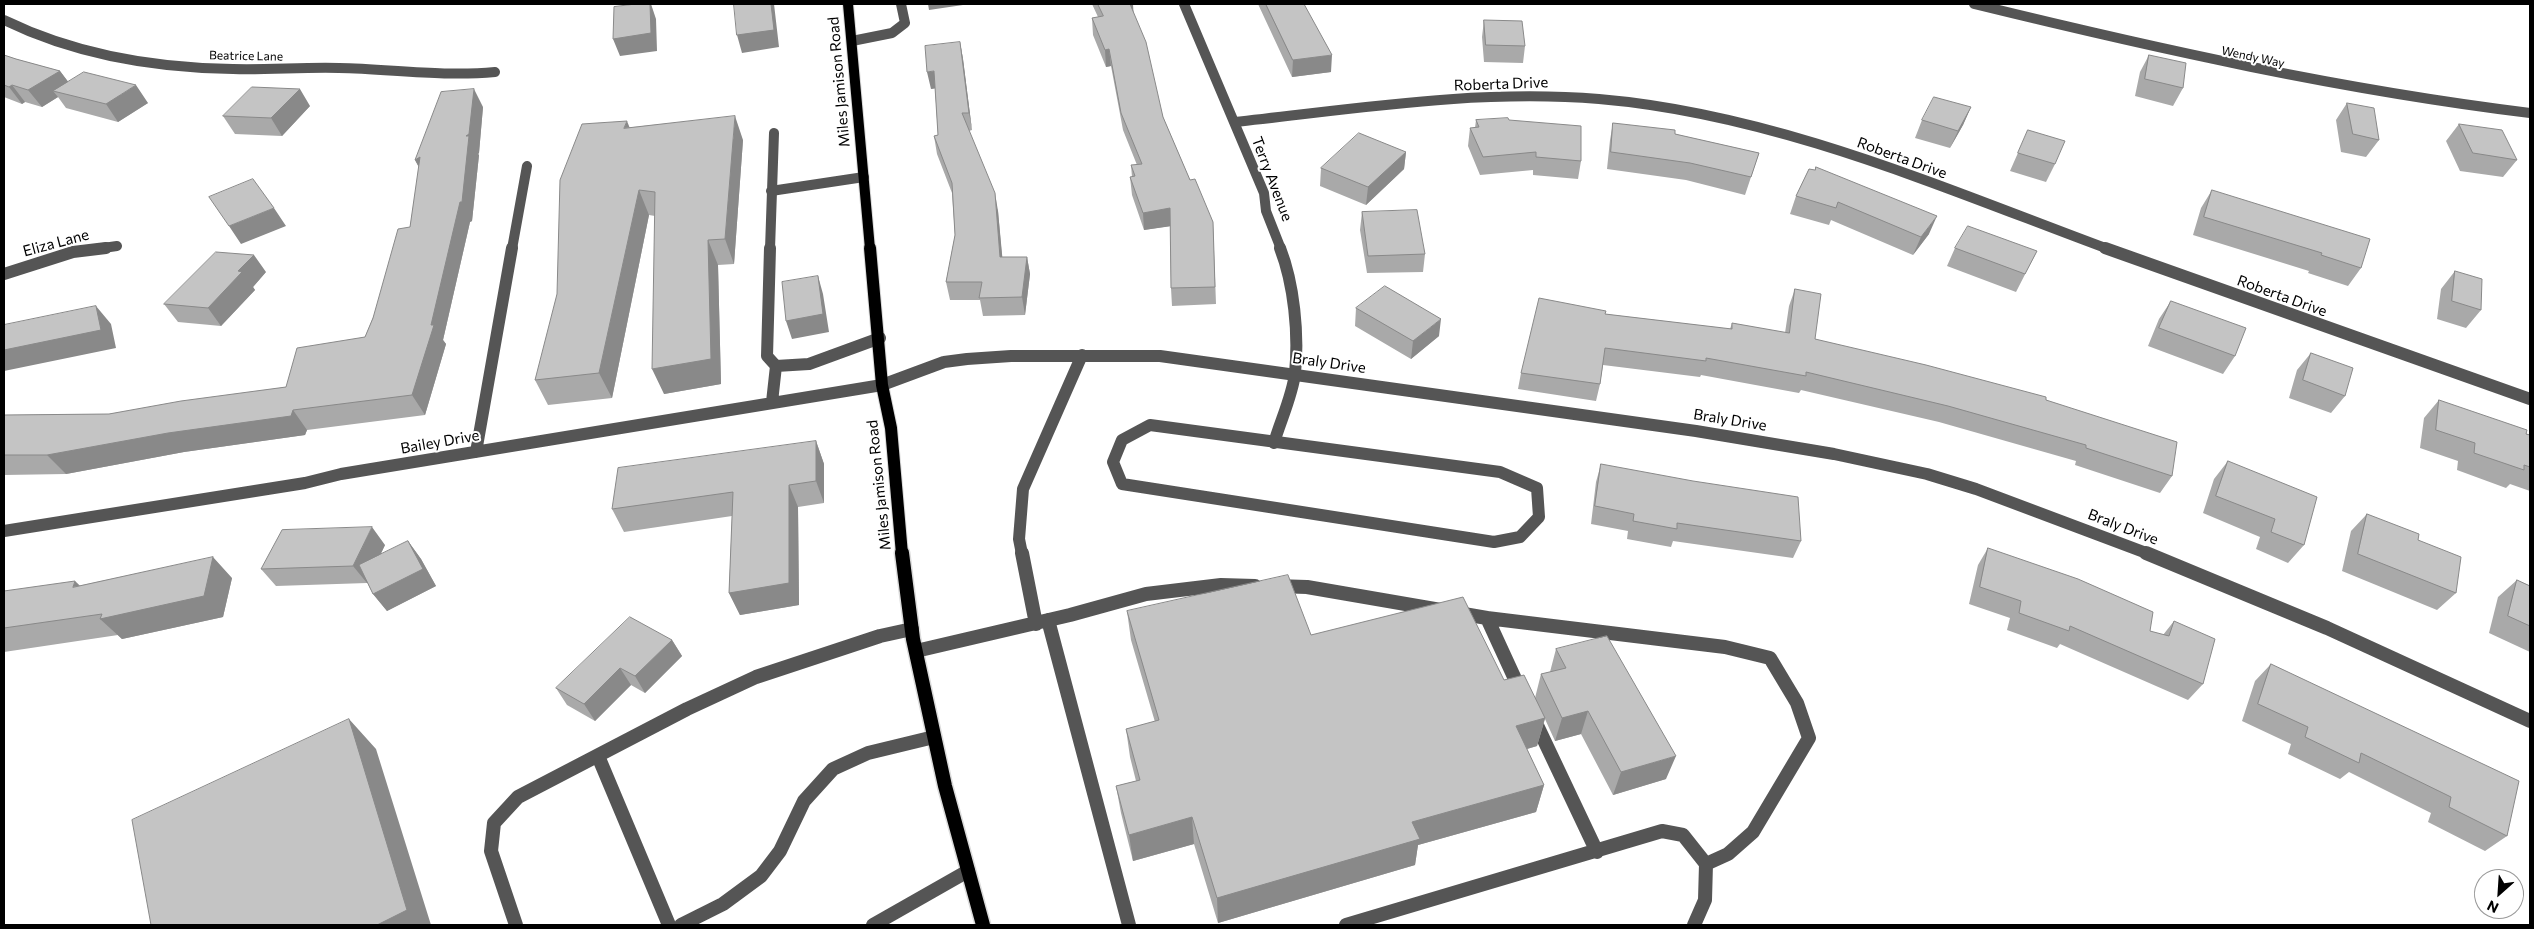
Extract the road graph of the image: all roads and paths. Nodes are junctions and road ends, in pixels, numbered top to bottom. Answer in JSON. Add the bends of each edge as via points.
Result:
{"nodes":[{"id":1,"x":848,"y":4,"type":"edge"},
{"id":2,"x":901,"y":4,"type":"edge"},
{"id":3,"x":1184,"y":4,"type":"edge"},
{"id":4,"x":1974,"y":4,"type":"edge"},
{"id":5,"x":4,"y":20,"type":"edge"},
{"id":6,"x":852,"y":41,"type":"junction"},
{"id":7,"x":495,"y":72,"type":"dead end"},
{"id":8,"x":2530,"y":113,"type":"edge"},
{"id":9,"x":1234,"y":122,"type":"junction"},
{"id":10,"x":774,"y":133,"type":"dead end"},
{"id":11,"x":527,"y":166,"type":"dead end"},
{"id":12,"x":864,"y":177,"type":"junction"},
{"id":13,"x":771,"y":191,"type":"junction"},
{"id":14,"x":117,"y":246,"type":"dead end"},
{"id":15,"x":4,"y":274,"type":"edge"},
{"id":16,"x":880,"y":338,"type":"junction"},
{"id":17,"x":1082,"y":355,"type":"junction"},
{"id":18,"x":776,"y":366,"type":"junction"},
{"id":19,"x":1296,"y":374,"type":"junction"},
{"id":20,"x":882,"y":385,"type":"junction"},
{"id":21,"x":2530,"y":399,"type":"edge"},
{"id":22,"x":772,"y":402,"type":"junction"},
{"id":23,"x":1274,"y":443,"type":"junction"},
{"id":24,"x":476,"y":452,"type":"junction"},
{"id":25,"x":4,"y":531,"type":"edge"},
{"id":26,"x":1487,"y":618,"type":"junction"},
{"id":27,"x":1042,"y":622,"type":"junction"},
{"id":28,"x":912,"y":629,"type":"junction"},
{"id":29,"x":916,"y":651,"type":"junction"},
{"id":30,"x":2530,"y":721,"type":"edge"},
{"id":31,"x":934,"y":737,"type":"junction"},
{"id":32,"x":598,"y":756,"type":"junction"},
{"id":33,"x":1598,"y":852,"type":"junction"},
{"id":34,"x":1706,"y":864,"type":"junction"},
{"id":35,"x":968,"y":871,"type":"junction"},
{"id":36,"x":516,"y":925,"type":"edge"},
{"id":37,"x":669,"y":925,"type":"edge"},
{"id":38,"x":681,"y":925,"type":"edge"},
{"id":39,"x":873,"y":925,"type":"edge"},
{"id":40,"x":983,"y":925,"type":"edge"},
{"id":41,"x":1129,"y":925,"type":"edge"},
{"id":42,"x":1346,"y":925,"type":"edge"},
{"id":43,"x":1694,"y":925,"type":"edge"}],
"edges":[{"from":1,"to":6,"type":"main road","name":"Miles Jamison Road"},
{"from":2,"to":6,"type":"street","via":[[905,23],[892,33]]},
{"from":3,"to":9,"type":"street","name":"Terry Avenue"},
{"from":4,"to":8,"type":"street","name":"Wendy Way","via":[[2315,83]]},
{"from":5,"to":7,"type":"street","name":"Beatrice Lane","via":[[60,44],[107,56],[164,64],[263,70],[365,69],[456,75]]},
{"from":6,"to":12,"type":"main road","name":"Miles Jamison Road"},
{"from":9,"to":19,"type":"street","name":"Terry Avenue","via":[[1264,194],[1266,211],[1288,267],[1294,303]]},
{"from":9,"to":21,"type":"street","name":"Roberta Drive","via":[[1502,96],[1591,98],[1652,104],[1716,116],[1784,133],[1851,155]]},
{"from":10,"to":13,"type":"street"},
{"from":11,"to":24,"type":"street"},
{"from":12,"to":13,"type":"street"},
{"from":12,"to":16,"type":"main road","name":"Miles Jamison Road"},
{"from":13,"to":18,"type":"street","via":[[767,356]]},
{"from":14,"to":15,"type":"street","name":"Eliza Lane","via":[[73,252]]},
{"from":16,"to":18,"type":"street","via":[[809,364]]},
{"from":16,"to":20,"type":"main road","name":"Miles Jamison Road"},
{"from":17,"to":19,"type":"street","name":"Braly Drive","via":[[1160,356]]},
{"from":17,"to":20,"type":"street","name":"Braly Drive","via":[[967,358],[944,362]]},
{"from":17,"to":27,"type":"street","via":[[1023,489],[1019,539]]},
{"from":18,"to":22,"type":"street"},
{"from":19,"to":23,"type":"street","name":"Terry Avenue"},
{"from":19,"to":30,"type":"street","name":"Braly Drive","via":[[1696,431],[1834,454],[1927,474],[2120,542],[2327,628]]},
{"from":20,"to":22,"type":"street","name":"Bailey Drive"},
{"from":20,"to":28,"type":"main road","name":"Miles Jamison Road","via":[[891,428]]},
{"from":22,"to":24,"type":"street","name":"Bailey Drive"},
{"from":23,"to":23,"type":"street","via":[[1150,425],[1122,440],[1112,462],[1122,484],[1494,542],[1520,537],[1538,517],[1537,488],[1500,472]]},
{"from":24,"to":25,"type":"street","name":"Bailey Drive","via":[[341,474],[306,483]]},
{"from":26,"to":27,"type":"street","via":[[1307,587],[1221,585],[1146,594]]},
{"from":26,"to":33,"type":"street"},
{"from":26,"to":34,"type":"street","via":[[1725,647],[1770,658],[1797,703],[1809,738],[1754,832],[1728,854]]},
{"from":27,"to":29,"type":"street"},
{"from":27,"to":41,"type":"street"},
{"from":28,"to":29,"type":"main road","name":"Miles Jamison Road"},
{"from":28,"to":32,"type":"street","via":[[880,636],[756,677],[686,709]]},
{"from":29,"to":31,"type":"main road","name":"Miles Jamison Road"},
{"from":31,"to":35,"type":"main road","name":"Miles Jamison Road"},
{"from":31,"to":38,"type":"street","via":[[863,755],[834,768],[815,786],[792,822],[780,851],[761,876],[729,902]]},
{"from":32,"to":36,"type":"street","via":[[518,797],[494,823],[491,851]]},
{"from":32,"to":37,"type":"street"},
{"from":33,"to":34,"type":"street","via":[[1662,832],[1683,835]]},
{"from":33,"to":42,"type":"street"},
{"from":34,"to":43,"type":"street","via":[[1705,900]]},
{"from":35,"to":39,"type":"street"},
{"from":35,"to":40,"type":"main road","name":"Miles Jamison Road"}]}
